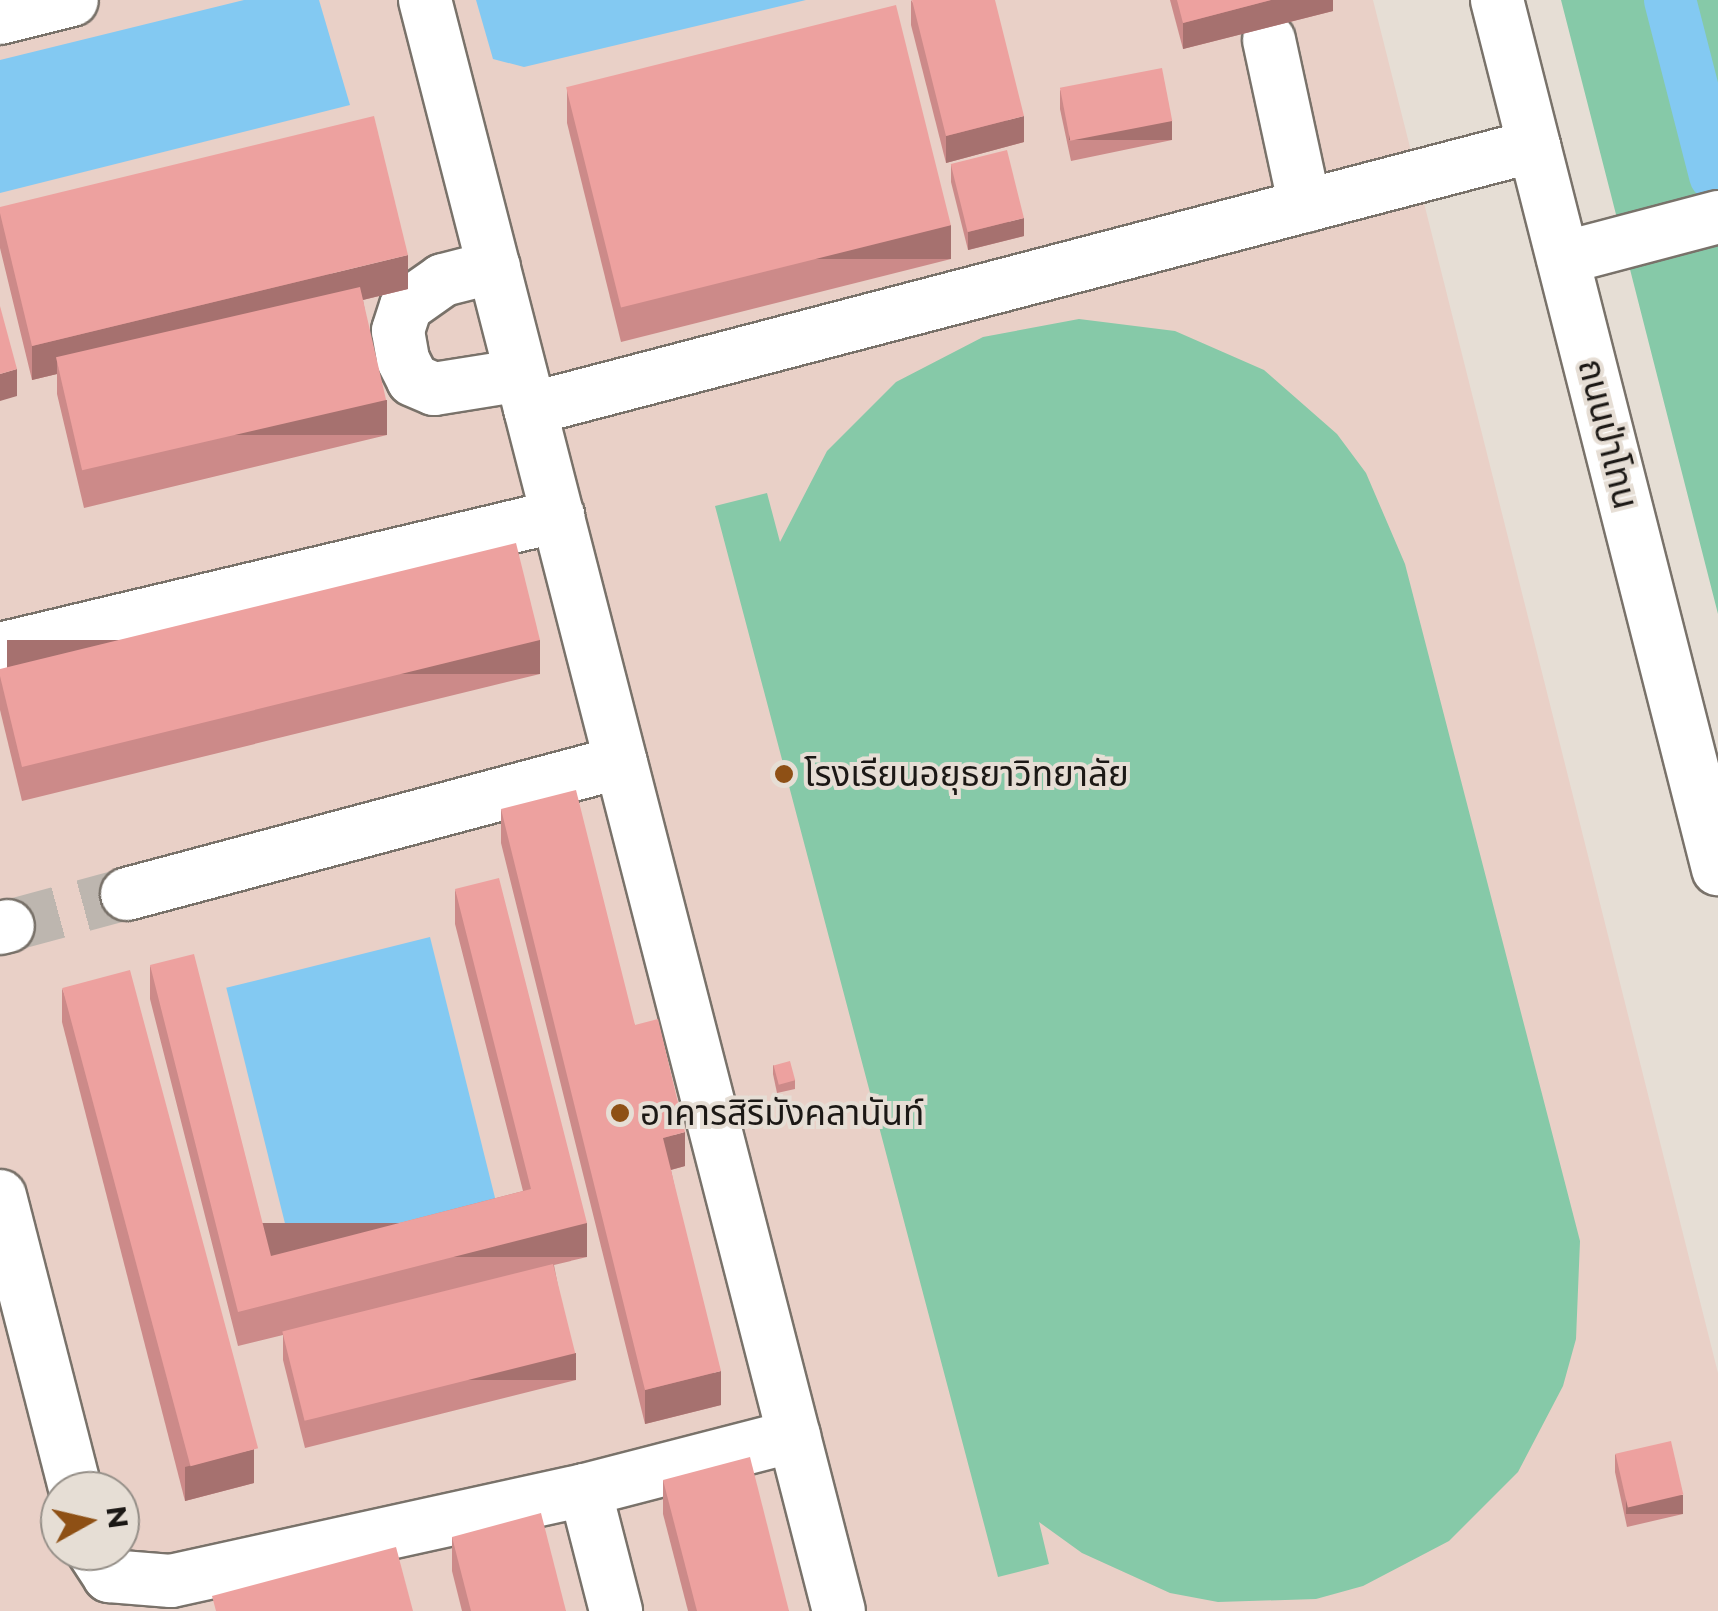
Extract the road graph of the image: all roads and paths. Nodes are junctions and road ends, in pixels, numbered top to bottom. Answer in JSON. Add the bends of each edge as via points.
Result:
{"nodes":[{"id":1,"x":72,"y":0,"type":"edge"},
{"id":2,"x":425,"y":0,"type":"edge"},
{"id":3,"x":1497,"y":0,"type":"edge"},
{"id":4,"x":0,"y":18,"type":"edge"},
{"id":5,"x":1269,"y":40,"type":"dead end"},
{"id":6,"x":1534,"y":146,"type":"junction"},
{"id":7,"x":1305,"y":206,"type":"junction"},
{"id":8,"x":1718,"y":217,"type":"edge"},
{"id":9,"x":1562,"y":258,"type":"junction"},
{"id":10,"x":494,"y":267,"type":"junction"},
{"id":11,"x":526,"y":392,"type":"junction"},
{"id":12,"x":558,"y":516,"type":"junction"},
{"id":13,"x":0,"y":649,"type":"edge"},
{"id":14,"x":621,"y":762,"type":"junction"},
{"id":15,"x":1718,"y":869,"type":"edge"},
{"id":16,"x":126,"y":894,"type":"tunnel mouth"},
{"id":17,"x":0,"y":1196,"type":"edge"},
{"id":18,"x":10,"y":1292,"type":"edge"},
{"id":19,"x":794,"y":1436,"type":"junction"},
{"id":20,"x":69,"y":1471,"type":"edge"},
{"id":21,"x":585,"y":1490,"type":"junction"},
{"id":22,"x":106,"y":1571,"type":"edge"},
{"id":23,"x":616,"y":1611,"type":"edge"},
{"id":24,"x":839,"y":1611,"type":"edge"}],
"edges":[{"from":1,"to":4,"type":"street"},
{"from":2,"to":10,"type":"street"},
{"from":3,"to":6,"type":"street","name":"ถนนป่าโทน"},
{"from":5,"to":7,"type":"street"},
{"from":6,"to":7,"type":"street"},
{"from":6,"to":9,"type":"street","name":"ถนนป่าโทน"},
{"from":7,"to":11,"type":"street"},
{"from":8,"to":9,"type":"street"},
{"from":9,"to":15,"type":"street","name":"ถนนป่าโทน"},
{"from":10,"to":11,"type":"street"},
{"from":10,"to":11,"type":"street","via":[[442,280],[406,306],[398,331],[403,360],[413,380],[434,389]]},
{"from":11,"to":12,"type":"street"},
{"from":12,"to":13,"type":"street"},
{"from":12,"to":14,"type":"street"},
{"from":14,"to":16,"type":"street"},
{"from":14,"to":19,"type":"street"},
{"from":17,"to":18,"type":"street"},
{"from":18,"to":20,"type":"street"},
{"from":19,"to":21,"type":"street"},
{"from":19,"to":24,"type":"street"},
{"from":21,"to":22,"type":"street","via":[[171,1581]]},
{"from":21,"to":23,"type":"street"}]}
